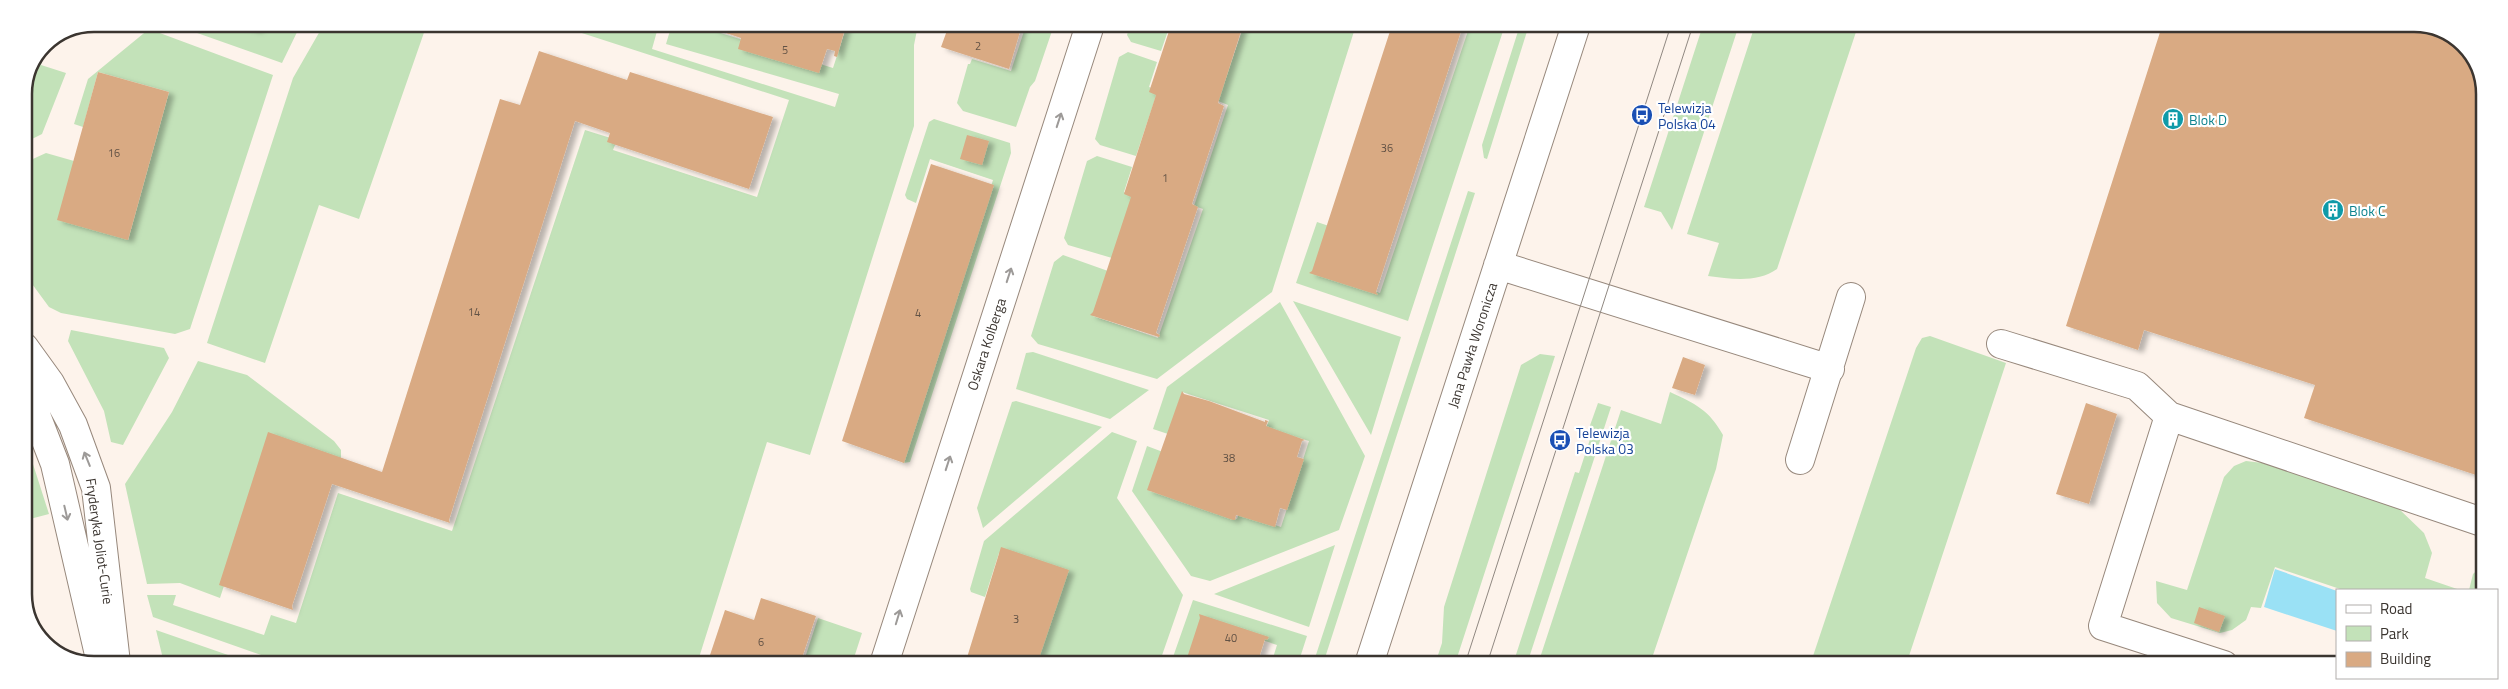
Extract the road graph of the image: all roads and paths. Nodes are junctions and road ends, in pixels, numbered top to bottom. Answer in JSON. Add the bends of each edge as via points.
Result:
{"nodes":[{"id":1,"x":1087,"y":33,"type":"edge"},
{"id":2,"x":1573,"y":33,"type":"edge"},
{"id":3,"x":1498,"y":265,"type":"junction"},
{"id":4,"x":1851,"y":297,"type":"dead end"},
{"id":5,"x":2001,"y":344,"type":"dead end"},
{"id":6,"x":33,"y":359,"type":"edge"},
{"id":7,"x":1830,"y":369,"type":"junction"},
{"id":8,"x":33,"y":407,"type":"edge"},
{"id":9,"x":2169,"y":416,"type":"junction"},
{"id":10,"x":1800,"y":460,"type":"dead end"},
{"id":11,"x":2476,"y":520,"type":"edge"},
{"id":12,"x":99,"y":656,"type":"edge"},
{"id":13,"x":115,"y":656,"type":"edge"},
{"id":14,"x":887,"y":656,"type":"edge"},
{"id":15,"x":1372,"y":656,"type":"edge"},
{"id":16,"x":2196,"y":656,"type":"edge"}],
"edges":[{"from":14,"to":1,"type":"street","name":"Oskara Kolberga","one_way":true},
{"from":2,"to":3,"type":"street","name":"Jana Pawła Woronicza"},
{"from":3,"to":7,"type":"street"},
{"from":3,"to":15,"type":"street","name":"Jana Pawła Woronicza"},
{"from":4,"to":7,"type":"street"},
{"from":5,"to":9,"type":"street","via":[[2137,386]]},
{"from":13,"to":6,"type":"street","name":"Fryderyka Joliot-Curie","one_way":true,"via":[[96,488],[73,425]]},
{"from":7,"to":10,"type":"street"},
{"from":8,"to":12,"type":"street","name":"Fryderyka Joliot-Curie","one_way":true,"via":[[55,464]]},
{"from":9,"to":11,"type":"street"},
{"from":9,"to":16,"type":"street","via":[[2103,626]]}]}
